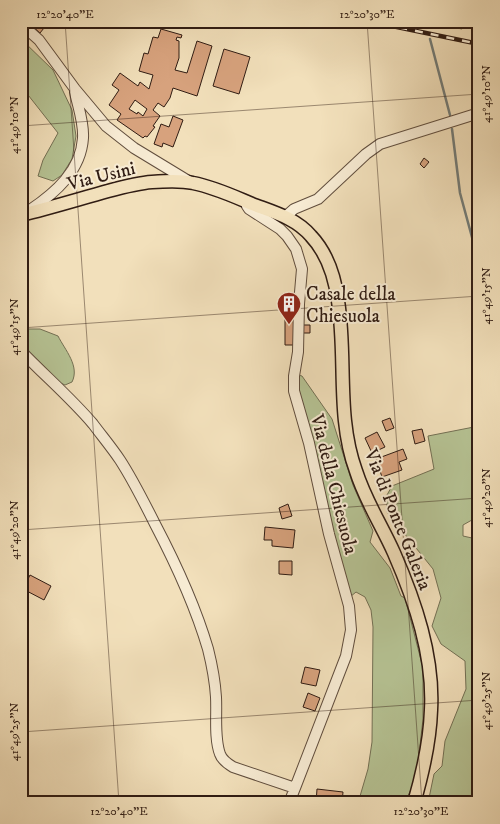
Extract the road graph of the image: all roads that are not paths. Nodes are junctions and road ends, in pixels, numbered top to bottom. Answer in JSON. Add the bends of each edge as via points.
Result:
{"nodes":[{"id":1,"x":21,"y":24,"type":"edge"},
{"id":2,"x":75,"y":89,"type":"junction"},
{"id":3,"x":479,"y":113,"type":"edge"},
{"id":4,"x":191,"y":182,"type":"junction"},
{"id":5,"x":246,"y":201,"type":"junction"},
{"id":6,"x":23,"y":214,"type":"edge"},
{"id":7,"x":284,"y":217,"type":"junction"},
{"id":8,"x":21,"y":351,"type":"edge"},
{"id":9,"x":295,"y":788,"type":"junction"},
{"id":10,"x":289,"y":803,"type":"edge"},
{"id":11,"x":414,"y":803,"type":"edge"}],
"edges":[{"from":1,"to":2,"type":"street","via":[[40,40]]},
{"from":2,"to":4,"type":"street","via":[[100,121],[117,136]]},
{"from":2,"to":6,"type":"street","via":[[83,131],[78,159],[58,189]]},
{"from":3,"to":7,"type":"street","via":[[380,144],[318,199],[295,208]]},
{"from":4,"to":5,"type":"main road","name":"Via di Ponte Galeria"},
{"from":4,"to":6,"type":"main road","name":"Via Usini","via":[[138,184]]},
{"from":5,"to":7,"type":"main road","name":"Via di Ponte Galeria"},
{"from":5,"to":9,"type":"street","name":"Via della Chiesuola","via":[[250,209],[287,236],[301,263],[295,397],[350,614],[346,656]]},
{"from":7,"to":11,"type":"main road","name":"Via di Ponte Galeria","via":[[303,227],[313,237],[330,269],[340,314],[346,430],[352,462],[405,580],[428,661],[431,708],[427,749]]},
{"from":8,"to":9,"type":"street","via":[[85,415],[120,460],[169,551],[210,658],[219,749],[224,761]]},
{"from":9,"to":10,"type":"street","name":"Via della Chiesuola"}]}
